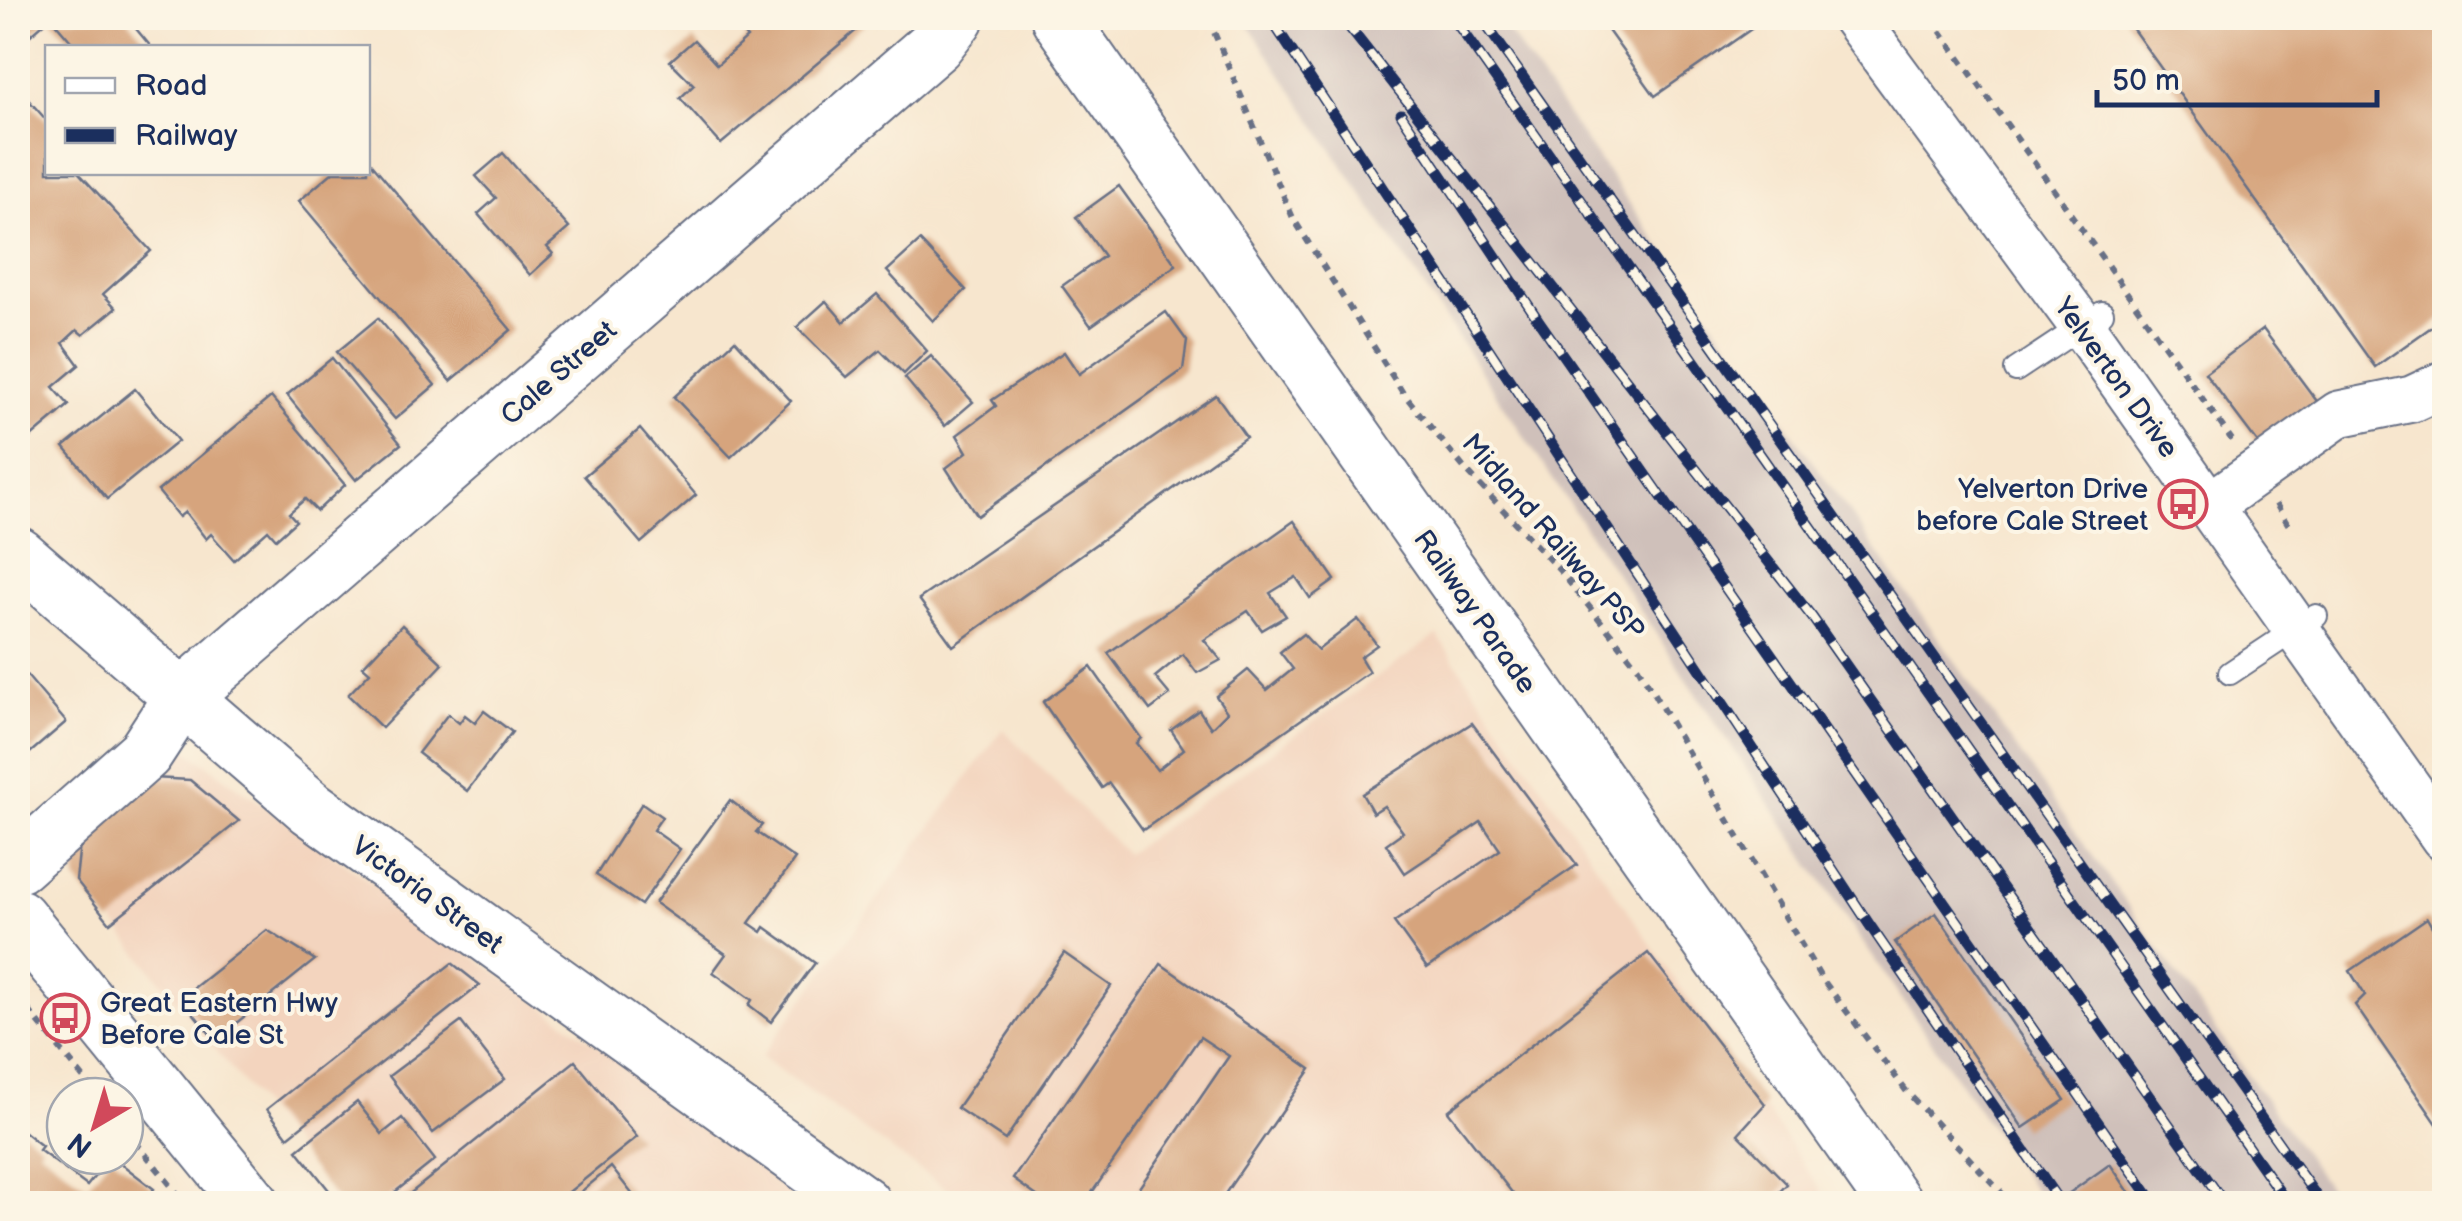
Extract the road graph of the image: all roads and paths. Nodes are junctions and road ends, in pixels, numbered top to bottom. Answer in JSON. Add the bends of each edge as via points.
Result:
{"nodes":[{"id":1,"x":983,"y":18,"type":"edge"},
{"id":2,"x":1059,"y":18,"type":"edge"},
{"id":3,"x":1208,"y":18,"type":"edge"},
{"id":4,"x":1855,"y":18,"type":"edge"},
{"id":5,"x":1891,"y":18,"type":"edge"},
{"id":6,"x":1931,"y":18,"type":"edge"},
{"id":7,"x":945,"y":31,"type":"edge"},
{"id":8,"x":2092,"y":320,"type":"junction"},
{"id":9,"x":2016,"y":370,"type":"dead end"},
{"id":10,"x":2444,"y":384,"type":"edge"},
{"id":11,"x":2230,"y":491,"type":"junction"},
{"id":12,"x":2291,"y":529,"type":"dead end"},
{"id":13,"x":18,"y":556,"type":"edge"},
{"id":14,"x":2306,"y":622,"type":"junction"},
{"id":15,"x":2230,"y":673,"type":"dead end"},
{"id":16,"x":182,"y":698,"type":"junction"},
{"id":17,"x":2444,"y":784,"type":"edge"},
{"id":18,"x":18,"y":817,"type":"edge"},
{"id":19,"x":2444,"y":838,"type":"edge"},
{"id":20,"x":18,"y":865,"type":"edge"},
{"id":21,"x":18,"y":917,"type":"edge"},
{"id":22,"x":18,"y":997,"type":"edge"},
{"id":23,"x":82,"y":1076,"type":"edge"},
{"id":24,"x":145,"y":1154,"type":"edge"},
{"id":25,"x":1891,"y":1202,"type":"edge"},
{"id":26,"x":186,"y":1204,"type":"edge"},
{"id":27,"x":252,"y":1204,"type":"edge"},
{"id":28,"x":863,"y":1204,"type":"edge"},
{"id":29,"x":2012,"y":1204,"type":"edge"}],
"edges":[{"from":1,"to":7,"type":"main road","name":"Cale Street"},
{"from":2,"to":25,"type":"main road","name":"Railway Parade"},
{"from":3,"to":29,"type":"path","name":"Midland Railway PSP","via":[[1293,218],[1402,393],[1638,668],[1820,976],[1908,1092]]},
{"from":4,"to":8,"type":"street","name":"Yelverton Drive"},
{"from":5,"to":8,"type":"street","name":"Yelverton Drive"},
{"from":6,"to":11,"type":"path"},
{"from":7,"to":16,"type":"main road","name":"Cale Street"},
{"from":8,"to":9,"type":"lane"},
{"from":8,"to":11,"type":"street","name":"Yelverton Drive"},
{"from":10,"to":11,"type":"street","via":[[2412,399],[2339,414]]},
{"from":11,"to":12,"type":"path"},
{"from":11,"to":14,"type":"street","name":"Yelverton Drive"},
{"from":13,"to":16,"type":"main road","name":"Victoria Street"},
{"from":14,"to":15,"type":"lane"},
{"from":14,"to":17,"type":"street","name":"Yelverton Drive"},
{"from":14,"to":19,"type":"street","name":"Yelverton Drive"},
{"from":16,"to":18,"type":"main road","name":"Cale Street","via":[[134,719]]},
{"from":16,"to":20,"type":"main road","name":"Cale Street","via":[[145,753]]},
{"from":16,"to":28,"type":"main road","name":"Victoria Street","via":[[311,808],[437,902]]},
{"from":21,"to":27,"type":"main road"},
{"from":22,"to":23,"type":"path"},
{"from":24,"to":26,"type":"path"}]}
